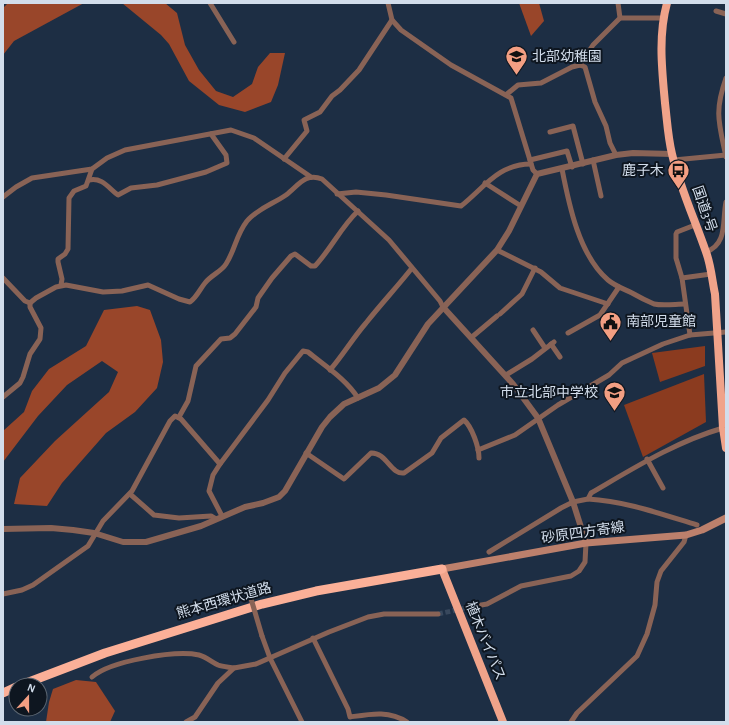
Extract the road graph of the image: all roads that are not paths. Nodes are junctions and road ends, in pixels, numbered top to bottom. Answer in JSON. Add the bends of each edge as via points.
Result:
{"nodes":[{"id":1,"x":210,"y":3,"type":"edge"},
{"id":2,"x":388,"y":3,"type":"edge"},
{"id":3,"x":618,"y":3,"type":"edge"},
{"id":4,"x":667,"y":3,"type":"edge"},
{"id":5,"x":716,"y":11,"type":"dead end"},
{"id":6,"x":726,"y":14,"type":"edge"},
{"id":7,"x":620,"y":18,"type":"junction"},
{"id":8,"x":664,"y":18,"type":"junction"},
{"id":9,"x":392,"y":20,"type":"junction"},
{"id":10,"x":234,"y":42,"type":"dead end"},
{"id":11,"x":580,"y":65,"type":"junction"},
{"id":12,"x":726,"y":78,"type":"edge"},
{"id":13,"x":507,"y":94,"type":"junction"},
{"id":14,"x":550,"y":132,"type":"dead end"},
{"id":15,"x":210,"y":134,"type":"junction"},
{"id":16,"x":616,"y":155,"type":"junction"},
{"id":17,"x":726,"y":156,"type":"edge"},
{"id":18,"x":673,"y":157,"type":"junction"},
{"id":19,"x":284,"y":159,"type":"junction"},
{"id":20,"x":593,"y":160,"type":"junction"},
{"id":21,"x":530,"y":162,"type":"junction"},
{"id":22,"x":583,"y":164,"type":"junction"},
{"id":23,"x":572,"y":167,"type":"junction"},
{"id":24,"x":92,"y":169,"type":"junction"},
{"id":25,"x":562,"y":169,"type":"junction"},
{"id":26,"x":537,"y":174,"type":"junction"},
{"id":27,"x":311,"y":177,"type":"junction"},
{"id":28,"x":89,"y":180,"type":"junction"},
{"id":29,"x":485,"y":183,"type":"junction"},
{"id":30,"x":337,"y":194,"type":"junction"},
{"id":31,"x":602,"y":196,"type":"dead end"},
{"id":32,"x":3,"y":197,"type":"edge"},
{"id":33,"x":726,"y":202,"type":"edge"},
{"id":34,"x":521,"y":206,"type":"junction"},
{"id":35,"x":358,"y":211,"type":"junction"},
{"id":36,"x":695,"y":225,"type":"junction"},
{"id":37,"x":497,"y":250,"type":"junction"},
{"id":38,"x":706,"y":252,"type":"junction"},
{"id":39,"x":412,"y":268,"type":"junction"},
{"id":40,"x":535,"y":268,"type":"junction"},
{"id":41,"x":712,"y":274,"type":"junction"},
{"id":42,"x":3,"y":278,"type":"edge"},
{"id":43,"x":682,"y":278,"type":"junction"},
{"id":44,"x":61,"y":285,"type":"junction"},
{"id":45,"x":619,"y":287,"type":"junction"},
{"id":46,"x":30,"y":303,"type":"junction"},
{"id":47,"x":608,"y":304,"type":"junction"},
{"id":48,"x":685,"y":304,"type":"junction"},
{"id":49,"x":443,"y":307,"type":"junction"},
{"id":50,"x":534,"y":330,"type":"dead end"},
{"id":51,"x":717,"y":332,"type":"junction"},
{"id":52,"x":726,"y":332,"type":"edge"},
{"id":53,"x":568,"y":334,"type":"dead end"},
{"id":54,"x":690,"y":335,"type":"junction"},
{"id":55,"x":472,"y":338,"type":"junction"},
{"id":56,"x":545,"y":348,"type":"junction"},
{"id":57,"x":560,"y":357,"type":"dead end"},
{"id":58,"x":330,"y":370,"type":"junction"},
{"id":59,"x":506,"y":375,"type":"junction"},
{"id":60,"x":3,"y":397,"type":"edge"},
{"id":61,"x":358,"y":398,"type":"junction"},
{"id":62,"x":179,"y":417,"type":"junction"},
{"id":63,"x":538,"y":418,"type":"junction"},
{"id":64,"x":722,"y":428,"type":"junction"},
{"id":65,"x":726,"y":448,"type":"edge"},
{"id":66,"x":478,"y":450,"type":"junction"},
{"id":67,"x":306,"y":453,"type":"junction"},
{"id":68,"x":478,"y":458,"type":"dead end"},
{"id":69,"x":647,"y":459,"type":"junction"},
{"id":70,"x":220,"y":464,"type":"junction"},
{"id":71,"x":663,"y":488,"type":"dead end"},
{"id":72,"x":130,"y":494,"type":"junction"},
{"id":73,"x":588,"y":500,"type":"junction"},
{"id":74,"x":573,"y":502,"type":"junction"},
{"id":75,"x":219,"y":518,"type":"junction"},
{"id":76,"x":726,"y":518,"type":"edge"},
{"id":77,"x":697,"y":525,"type":"dead end"},
{"id":78,"x":3,"y":529,"type":"edge"},
{"id":79,"x":94,"y":533,"type":"junction"},
{"id":80,"x":686,"y":535,"type":"junction"},
{"id":81,"x":586,"y":543,"type":"junction"},
{"id":82,"x":489,"y":552,"type":"dead end"},
{"id":83,"x":442,"y":569,"type":"junction"},
{"id":84,"x":249,"y":592,"type":"dead end"},
{"id":85,"x":3,"y":594,"type":"edge"},
{"id":86,"x":470,"y":608,"type":"tunnel mouth"},
{"id":87,"x":438,"y":614,"type":"tunnel mouth"},
{"id":88,"x":313,"y":638,"type":"junction"},
{"id":89,"x":270,"y":658,"type":"junction"},
{"id":90,"x":234,"y":668,"type":"junction"},
{"id":91,"x":92,"y":676,"type":"dead end"},
{"id":92,"x":42,"y":677,"type":"edge"},
{"id":93,"x":186,"y":722,"type":"edge"},
{"id":94,"x":302,"y":722,"type":"edge"},
{"id":95,"x":407,"y":722,"type":"edge"},
{"id":96,"x":503,"y":722,"type":"edge"},
{"id":97,"x":571,"y":722,"type":"edge"}],
"edges":[{"from":1,"to":10,"type":"street"},
{"from":2,"to":9,"type":"street"},
{"from":3,"to":7,"type":"street"},
{"from":4,"to":8,"type":"highway","name":"国道3号"},
{"from":5,"to":6,"type":"street"},
{"from":7,"to":8,"type":"street"},
{"from":7,"to":11,"type":"street","via":[[593,45]]},
{"from":8,"to":18,"type":"highway","name":"国道3号","via":[[662,64]]},
{"from":9,"to":13,"type":"street","via":[[400,30],[451,65]]},
{"from":9,"to":19,"type":"street","via":[[359,70],[332,96],[320,112],[304,120],[308,131]]},
{"from":11,"to":13,"type":"street","via":[[541,83],[518,85]]},
{"from":11,"to":16,"type":"street","via":[[586,68],[594,102]]},
{"from":12,"to":17,"type":"street","via":[[718,110]]},
{"from":13,"to":21,"type":"street","via":[[514,105]]},
{"from":14,"to":22,"type":"street","via":[[573,126]]},
{"from":15,"to":19,"type":"street","via":[[238,131],[254,138]]},
{"from":15,"to":24,"type":"street","via":[[125,150],[107,158]]},
{"from":15,"to":28,"type":"street","via":[[226,156],[227,163],[206,172],[158,185],[131,188],[118,195],[108,185]]},
{"from":16,"to":18,"type":"street","via":[[633,152]]},
{"from":16,"to":20,"type":"street"},
{"from":17,"to":18,"type":"street"},
{"from":18,"to":36,"type":"highway","name":"国道3号"},
{"from":19,"to":27,"type":"street"},
{"from":20,"to":22,"type":"street"},
{"from":20,"to":31,"type":"street"},
{"from":21,"to":23,"type":"street","via":[[567,152]]},
{"from":21,"to":26,"type":"street"},
{"from":21,"to":29,"type":"street","via":[[510,168]]},
{"from":22,"to":23,"type":"street"},
{"from":23,"to":25,"type":"street"},
{"from":24,"to":28,"type":"street"},
{"from":24,"to":32,"type":"street","via":[[32,178]]},
{"from":25,"to":26,"type":"street"},
{"from":25,"to":45,"type":"street","via":[[570,206],[589,257],[609,281]]},
{"from":26,"to":34,"type":"street"},
{"from":27,"to":30,"type":"street","via":[[322,179]]},
{"from":27,"to":44,"type":"street","via":[[249,219],[238,233],[225,266],[206,281],[190,302],[148,284],[122,291],[103,292]]},
{"from":28,"to":44,"type":"street","via":[[86,186],[74,190],[69,198],[68,249],[58,259]]},
{"from":29,"to":30,"type":"street","via":[[461,206],[356,192]]},
{"from":29,"to":34,"type":"street"},
{"from":30,"to":35,"type":"street"},
{"from":33,"to":38,"type":"street","via":[[722,240]]},
{"from":34,"to":37,"type":"street"},
{"from":35,"to":39,"type":"street","via":[[389,240]]},
{"from":35,"to":62,"type":"street","via":[[315,266],[311,266],[295,254],[280,268],[259,297],[256,308],[235,334],[222,339],[196,366],[188,401]]},
{"from":36,"to":38,"type":"highway","name":"国道3号"},
{"from":36,"to":43,"type":"street","via":[[676,234],[676,258]]},
{"from":37,"to":40,"type":"street"},
{"from":37,"to":49,"type":"street"},
{"from":38,"to":41,"type":"highway","name":"国道3号"},
{"from":39,"to":49,"type":"street"},
{"from":39,"to":58,"type":"street"},
{"from":40,"to":47,"type":"street","via":[[560,288]]},
{"from":40,"to":55,"type":"street","via":[[522,294]]},
{"from":41,"to":43,"type":"street"},
{"from":41,"to":51,"type":"highway","name":"国道3号"},
{"from":42,"to":46,"type":"street"},
{"from":43,"to":48,"type":"street"},
{"from":44,"to":46,"type":"street"},
{"from":45,"to":47,"type":"street"},
{"from":45,"to":48,"type":"street","via":[[656,304]]},
{"from":46,"to":60,"type":"street","via":[[41,328],[40,339],[30,354],[20,383]]},
{"from":47,"to":53,"type":"street","via":[[600,315]]},
{"from":48,"to":54,"type":"street"},
{"from":49,"to":55,"type":"street"},
{"from":49,"to":61,"type":"street","via":[[428,324],[395,375],[379,388]]},
{"from":50,"to":56,"type":"street"},
{"from":51,"to":52,"type":"street"},
{"from":51,"to":54,"type":"street"},
{"from":51,"to":64,"type":"highway","name":"国道3号"},
{"from":54,"to":63,"type":"street","via":[[622,363],[609,375]]},
{"from":55,"to":59,"type":"street"},
{"from":56,"to":57,"type":"street","via":[[552,343]]},
{"from":56,"to":59,"type":"street"},
{"from":58,"to":61,"type":"street","via":[[354,391]]},
{"from":58,"to":70,"type":"street","via":[[308,352],[302,352]]},
{"from":59,"to":63,"type":"street"},
{"from":61,"to":67,"type":"street","via":[[344,404],[330,416]]},
{"from":62,"to":70,"type":"street"},
{"from":62,"to":72,"type":"street","via":[[175,416],[170,421]]},
{"from":63,"to":66,"type":"street","via":[[516,435]]},
{"from":63,"to":74,"type":"street"},
{"from":64,"to":65,"type":"highway","name":"国道3号"},
{"from":64,"to":69,"type":"street","via":[[699,435]]},
{"from":66,"to":67,"type":"street","via":[[470,428],[464,420],[440,438],[432,453],[404,473],[397,472],[383,458],[371,453],[344,479]]},
{"from":66,"to":68,"type":"street"},
{"from":67,"to":75,"type":"street","via":[[279,497]]},
{"from":69,"to":71,"type":"street"},
{"from":69,"to":73,"type":"street","via":[[591,492]]},
{"from":70,"to":75,"type":"street","via":[[211,480],[209,491]]},
{"from":72,"to":75,"type":"street","via":[[154,515],[172,518]]},
{"from":72,"to":79,"type":"street"},
{"from":73,"to":74,"type":"street"},
{"from":73,"to":77,"type":"street","via":[[602,500],[644,509]]},
{"from":74,"to":81,"type":"street"},
{"from":74,"to":82,"type":"street"},
{"from":75,"to":79,"type":"street","via":[[201,526],[141,543],[123,542]]},
{"from":76,"to":80,"type":"main road","name":"砂原四方寄線"},
{"from":78,"to":79,"type":"street","via":[[51,528]]},
{"from":79,"to":85,"type":"street","via":[[88,546],[33,585]]},
{"from":80,"to":81,"type":"main road","name":"砂原四方寄線"},
{"from":80,"to":97,"type":"street","via":[[684,542],[660,571],[656,582],[655,605],[647,634],[637,656],[577,713]]},
{"from":81,"to":83,"type":"main road","name":"砂原四方寄線"},
{"from":81,"to":86,"type":"street","via":[[585,562],[579,571],[570,576],[521,586],[487,604]]},
{"from":83,"to":92,"type":"highway","name":"熊本西環状道路","via":[[316,591],[262,604],[105,653]]},
{"from":83,"to":96,"type":"highway","name":"植木バイパス"},
{"from":84,"to":89,"type":"street","bridge":true},
{"from":87,"to":88,"type":"street","via":[[379,615]]},
{"from":88,"to":89,"type":"street"},
{"from":88,"to":95,"type":"street","via":[[350,717],[382,713],[398,716]]},
{"from":89,"to":90,"type":"street","via":[[256,664]]},
{"from":89,"to":94,"type":"street"},
{"from":90,"to":91,"type":"street","via":[[220,666],[198,655],[188,655],[109,666]]},
{"from":90,"to":93,"type":"street","via":[[218,683],[194,717]]}]}
